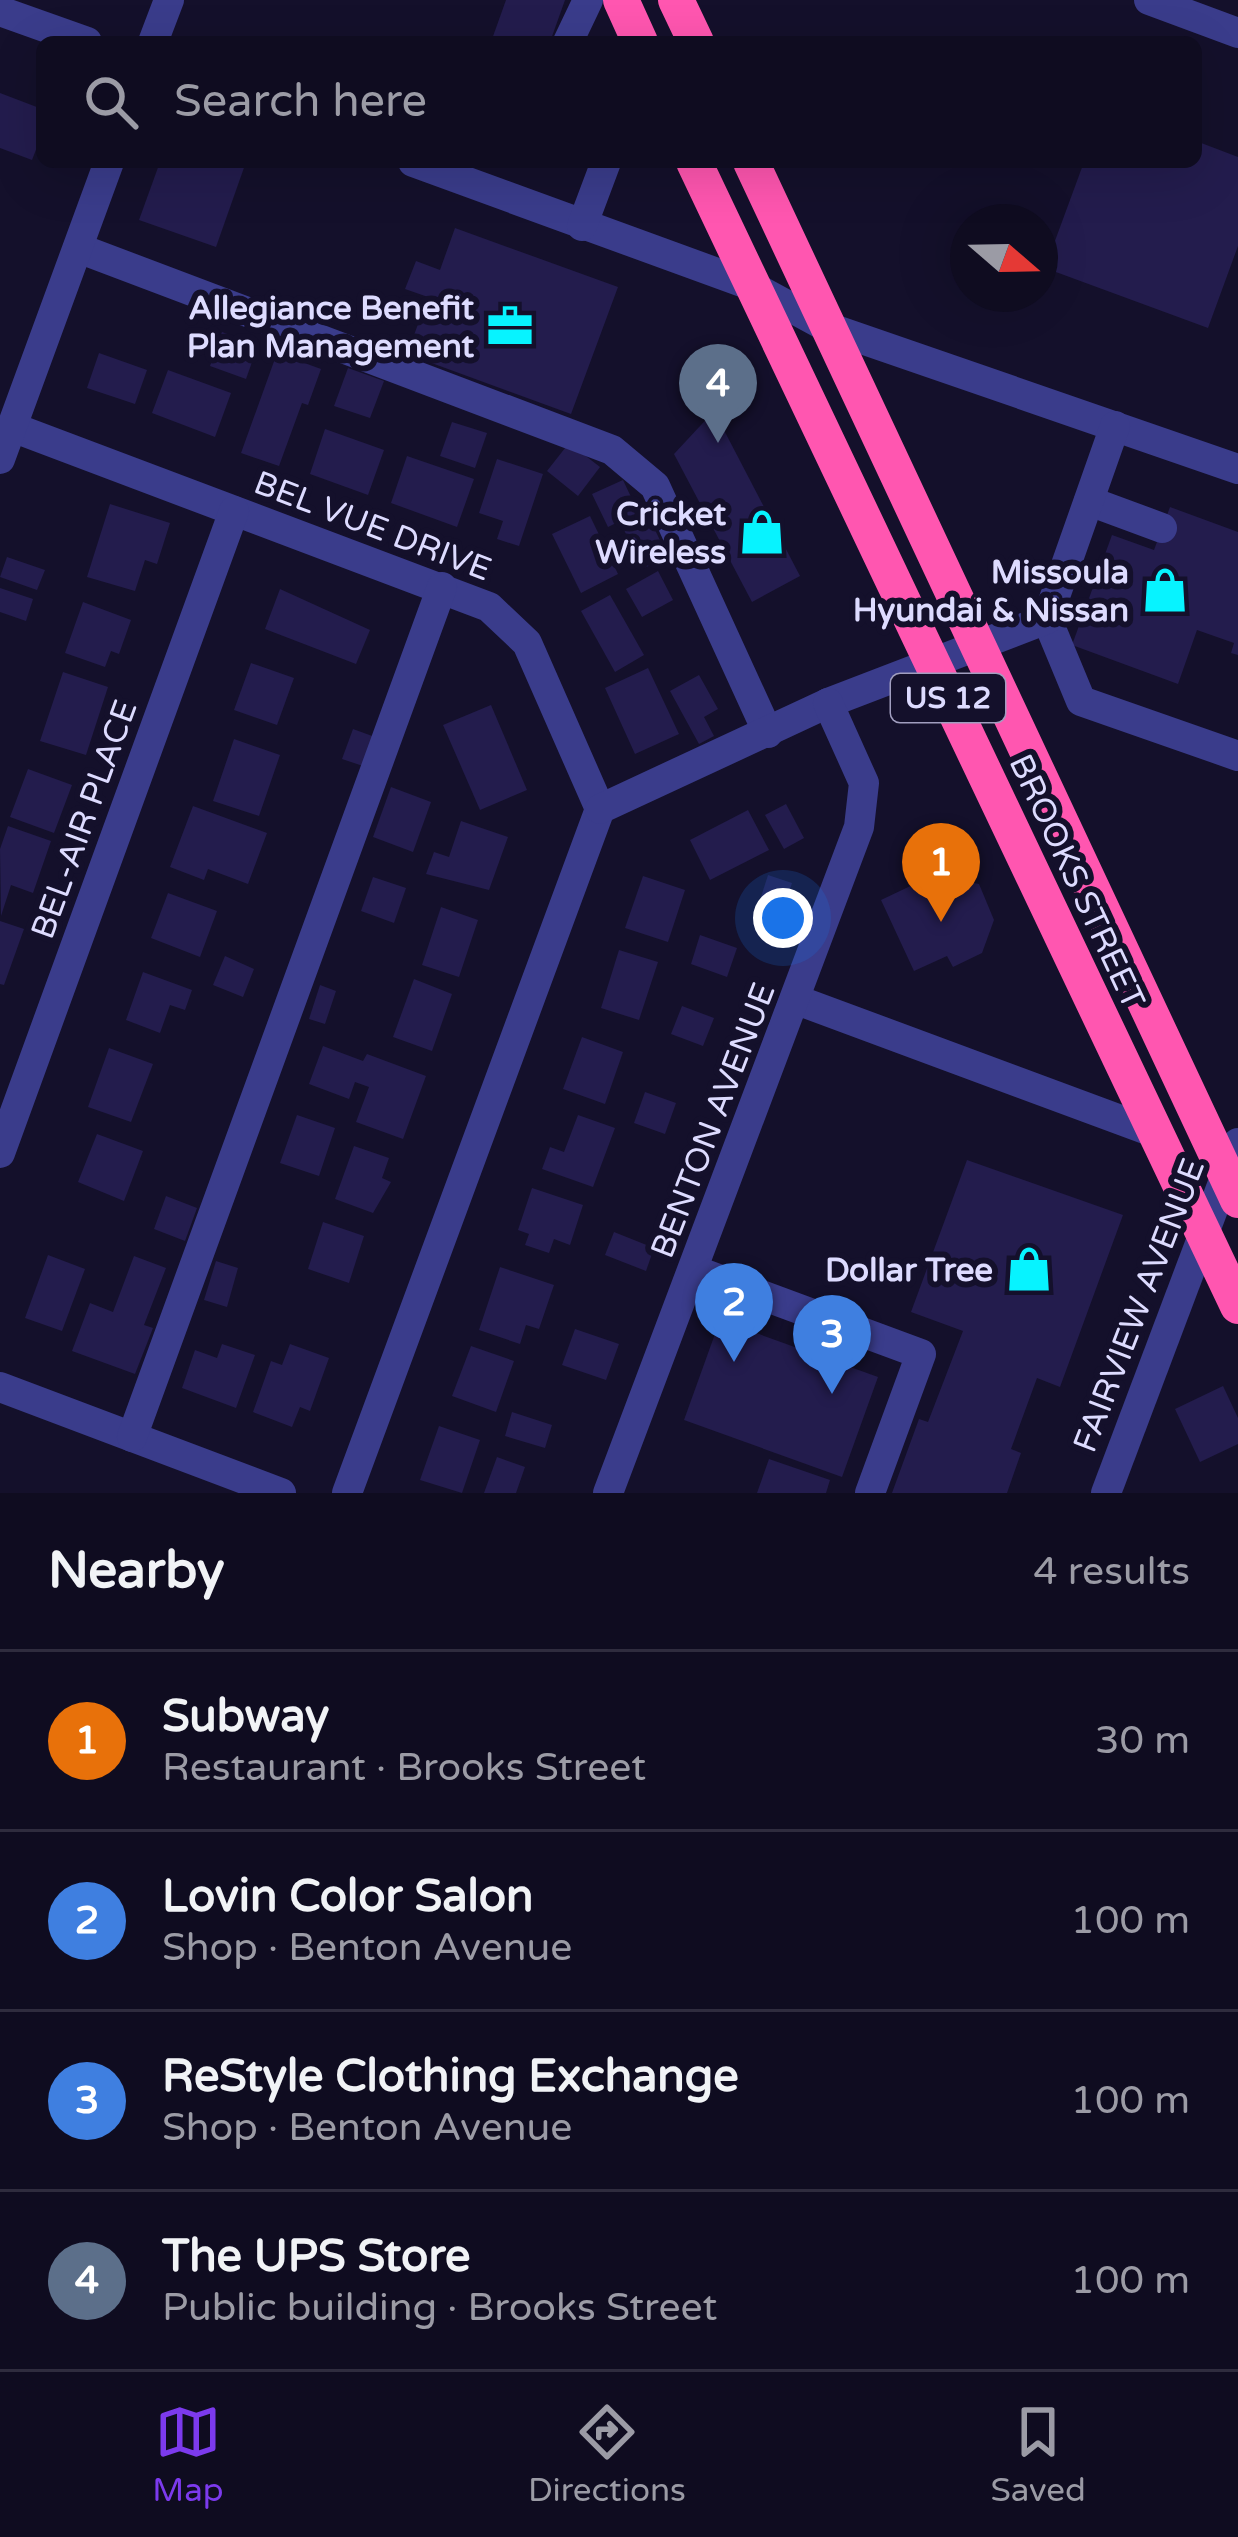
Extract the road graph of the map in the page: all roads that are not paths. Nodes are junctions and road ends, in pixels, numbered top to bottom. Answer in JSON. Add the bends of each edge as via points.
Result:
{"nodes":[{"id":1,"x":169,"y":0,"type":"edge"},
{"id":2,"x":588,"y":0,"type":"edge"},
{"id":3,"x":621,"y":0,"type":"edge"},
{"id":4,"x":676,"y":0,"type":"edge"},
{"id":5,"x":1149,"y":0,"type":"edge"},
{"id":6,"x":0,"y":10,"type":"edge"},
{"id":7,"x":1238,"y":33,"type":"edge"},
{"id":8,"x":71,"y":36,"type":"edge"},
{"id":9,"x":155,"y":36,"type":"edge"},
{"id":10,"x":571,"y":36,"type":"edge"},
{"id":11,"x":637,"y":36,"type":"edge"},
{"id":12,"x":693,"y":36,"type":"edge"},
{"id":13,"x":108,"y":168,"type":"edge"},
{"id":14,"x":429,"y":168,"type":"edge"},
{"id":15,"x":604,"y":168,"type":"edge"},
{"id":16,"x":697,"y":168,"type":"edge"},
{"id":17,"x":754,"y":168,"type":"edge"},
{"id":18,"x":582,"y":226,"type":"junction"},
{"id":19,"x":78,"y":248,"type":"junction"},
{"id":20,"x":750,"y":285,"type":"junction"},
{"id":21,"x":827,"y":326,"type":"junction"},
{"id":22,"x":1115,"y":426,"type":"junction"},
{"id":23,"x":12,"y":427,"type":"junction"},
{"id":24,"x":0,"y":458,"type":"edge"},
{"id":25,"x":1238,"y":469,"type":"edge"},
{"id":26,"x":1090,"y":501,"type":"junction"},
{"id":27,"x":234,"y":511,"type":"junction"},
{"id":28,"x":1162,"y":528,"type":"dead end"},
{"id":29,"x":442,"y":587,"type":"junction"},
{"id":30,"x":1047,"y":619,"type":"junction"},
{"id":31,"x":979,"y":649,"type":"junction"},
{"id":32,"x":932,"y":663,"type":"junction"},
{"id":33,"x":828,"y":704,"type":"junction"},
{"id":34,"x":768,"y":733,"type":"junction"},
{"id":35,"x":1238,"y":756,"type":"edge"},
{"id":36,"x":600,"y":809,"type":"junction"},
{"id":37,"x":797,"y":1000,"type":"junction"},
{"id":38,"x":1153,"y":1132,"type":"junction"},
{"id":39,"x":0,"y":1153,"type":"edge"},
{"id":40,"x":1235,"y":1164,"type":"edge"},
{"id":41,"x":1205,"y":1232,"type":"junction"},
{"id":42,"x":694,"y":1270,"type":"junction"},
{"id":43,"x":1238,"y":1306,"type":"edge"},
{"id":44,"x":0,"y":1387,"type":"edge"},
{"id":45,"x":133,"y":1437,"type":"junction"},
{"id":46,"x":280,"y":1493,"type":"edge"},
{"id":47,"x":347,"y":1493,"type":"edge"},
{"id":48,"x":608,"y":1493,"type":"edge"},
{"id":49,"x":870,"y":1493,"type":"edge"},
{"id":50,"x":1106,"y":1493,"type":"edge"}],
"edges":[{"from":1,"to":9,"type":"street"},
{"from":2,"to":10,"type":"street"},
{"from":3,"to":11,"type":"highway"},
{"from":4,"to":12,"type":"highway"},
{"from":5,"to":7,"type":"street"},
{"from":6,"to":8,"type":"street"},
{"from":13,"to":19,"type":"street"},
{"from":14,"to":18,"type":"street"},
{"from":15,"to":18,"type":"street"},
{"from":16,"to":20,"type":"highway","name":"BROOKS STREET","number":"US 12"},
{"from":17,"to":21,"type":"highway","name":"BROOKS STREET","number":"US 12"},
{"from":18,"to":20,"type":"street"},
{"from":19,"to":23,"type":"street"},
{"from":19,"to":34,"type":"street","via":[[612,450],[655,486]]},
{"from":20,"to":21,"type":"street"},
{"from":20,"to":32,"type":"highway","name":"BROOKS STREET","number":"US 12"},
{"from":21,"to":22,"type":"street"},
{"from":21,"to":31,"type":"highway","name":"BROOKS STREET","number":"US 12"},
{"from":22,"to":25,"type":"street"},
{"from":22,"to":26,"type":"street"},
{"from":23,"to":24,"type":"street"},
{"from":23,"to":27,"type":"street","name":"BEL VUE DRIVE"},
{"from":26,"to":28,"type":"street"},
{"from":26,"to":30,"type":"street"},
{"from":27,"to":29,"type":"street","name":"BEL VUE DRIVE"},
{"from":27,"to":39,"type":"street","name":"BEL-AIR PLACE"},
{"from":29,"to":36,"type":"street","name":"BEL VUE DRIVE","via":[[489,607],[527,644]]},
{"from":29,"to":45,"type":"street"},
{"from":30,"to":31,"type":"street"},
{"from":30,"to":35,"type":"street","via":[[1081,701]]},
{"from":31,"to":32,"type":"street"},
{"from":31,"to":40,"type":"highway","name":"BROOKS STREET","number":"US 12"},
{"from":32,"to":33,"type":"street"},
{"from":32,"to":38,"type":"highway","name":"BROOKS STREET","number":"US 12"},
{"from":33,"to":34,"type":"street"},
{"from":33,"to":37,"type":"street","name":"BENTON AVENUE","via":[[864,799]]},
{"from":34,"to":36,"type":"street"},
{"from":36,"to":47,"type":"street"},
{"from":37,"to":38,"type":"street"},
{"from":37,"to":42,"type":"street","name":"BENTON AVENUE"},
{"from":38,"to":41,"type":"highway","name":"BROOKS STREET","number":"US 12"},
{"from":40,"to":41,"type":"street","name":"FAIRVIEW AVENUE"},
{"from":41,"to":43,"type":"highway","name":"BROOKS STREET","number":"US 12"},
{"from":41,"to":50,"type":"street","name":"FAIRVIEW AVENUE"},
{"from":42,"to":48,"type":"street","name":"BENTON AVENUE"},
{"from":42,"to":49,"type":"street","via":[[921,1354]]},
{"from":44,"to":45,"type":"street"},
{"from":45,"to":46,"type":"street"}]}
